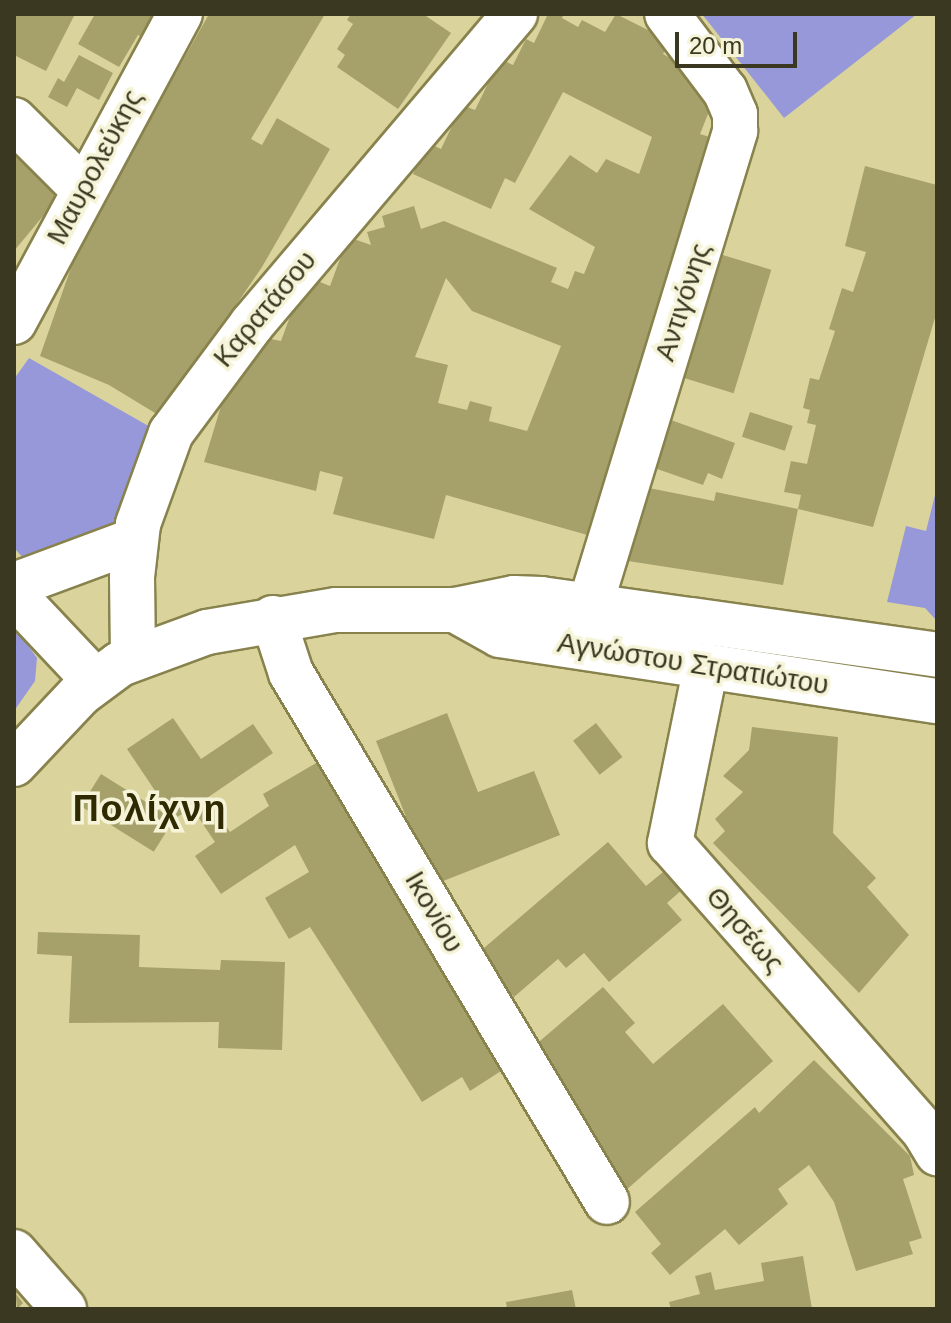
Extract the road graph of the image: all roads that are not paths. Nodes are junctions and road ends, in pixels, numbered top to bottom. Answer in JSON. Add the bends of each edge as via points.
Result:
{"nodes":[{"id":1,"x":180,"y":14,"type":"edge"},
{"id":2,"x":515,"y":14,"type":"edge"},
{"id":3,"x":667,"y":14,"type":"edge"},
{"id":4,"x":14,"y":120,"type":"edge"},
{"id":5,"x":82,"y":188,"type":"junction"},
{"id":6,"x":15,"y":317,"type":"edge"},
{"id":7,"x":135,"y":540,"type":"junction"},
{"id":8,"x":14,"y":585,"type":"edge"},
{"id":9,"x":14,"y":595,"type":"edge"},
{"id":10,"x":590,"y":606,"type":"junction"},
{"id":11,"x":455,"y":610,"type":"junction"},
{"id":12,"x":273,"y":618,"type":"junction"},
{"id":13,"x":937,"y":655,"type":"edge"},
{"id":14,"x":133,"y":658,"type":"junction"},
{"id":15,"x":706,"y":666,"type":"junction"},
{"id":16,"x":95,"y":681,"type":"junction"},
{"id":17,"x":937,"y":701,"type":"edge"},
{"id":18,"x":14,"y":764,"type":"edge"},
{"id":19,"x":937,"y":1153,"type":"edge"},
{"id":20,"x":607,"y":1202,"type":"dead end"},
{"id":21,"x":14,"y":1252,"type":"edge"},
{"id":22,"x":64,"y":1309,"type":"edge"}],
"edges":[{"from":1,"to":5,"type":"street","name":"Μαυρολεύκης"},
{"from":2,"to":7,"type":"street","name":"Καρατάσου","via":[[207,380],[162,451]]},
{"from":3,"to":10,"type":"street","name":"Αντιγόνης","via":[[725,91],[735,114],[735,131]]},
{"from":4,"to":5,"type":"street"},
{"from":5,"to":6,"type":"street","name":"Μαυρολεύκης"},
{"from":7,"to":8,"type":"street"},
{"from":7,"to":14,"type":"street","name":"Καρατάσου"},
{"from":9,"to":16,"type":"street"},
{"from":10,"to":11,"type":"street","name":"Αγνώστου Στρατιώτου","via":[[514,598]]},
{"from":10,"to":13,"type":"street","name":"Αγνώστου Στρατιώτου"},
{"from":11,"to":12,"type":"street","name":"Αγνώστου Στρατιώτου","via":[[336,610]]},
{"from":11,"to":15,"type":"street","name":"Αγνώστου Στρατιώτου","via":[[500,635]]},
{"from":12,"to":14,"type":"street","name":"Αγνώστου Στρατιώτου","via":[[207,632]]},
{"from":12,"to":20,"type":"street","name":"Ικονίου","via":[[291,673]]},
{"from":14,"to":16,"type":"street","name":"Αγνώστου Στρατιώτου"},
{"from":15,"to":17,"type":"street","name":"Αγνώστου Στρατιώτου"},
{"from":15,"to":19,"type":"street","name":"Θησέως","via":[[670,843],[924,1131]]},
{"from":16,"to":18,"type":"street","name":"Αγνώστου Στρατιώτου"},
{"from":21,"to":22,"type":"street"}]}
